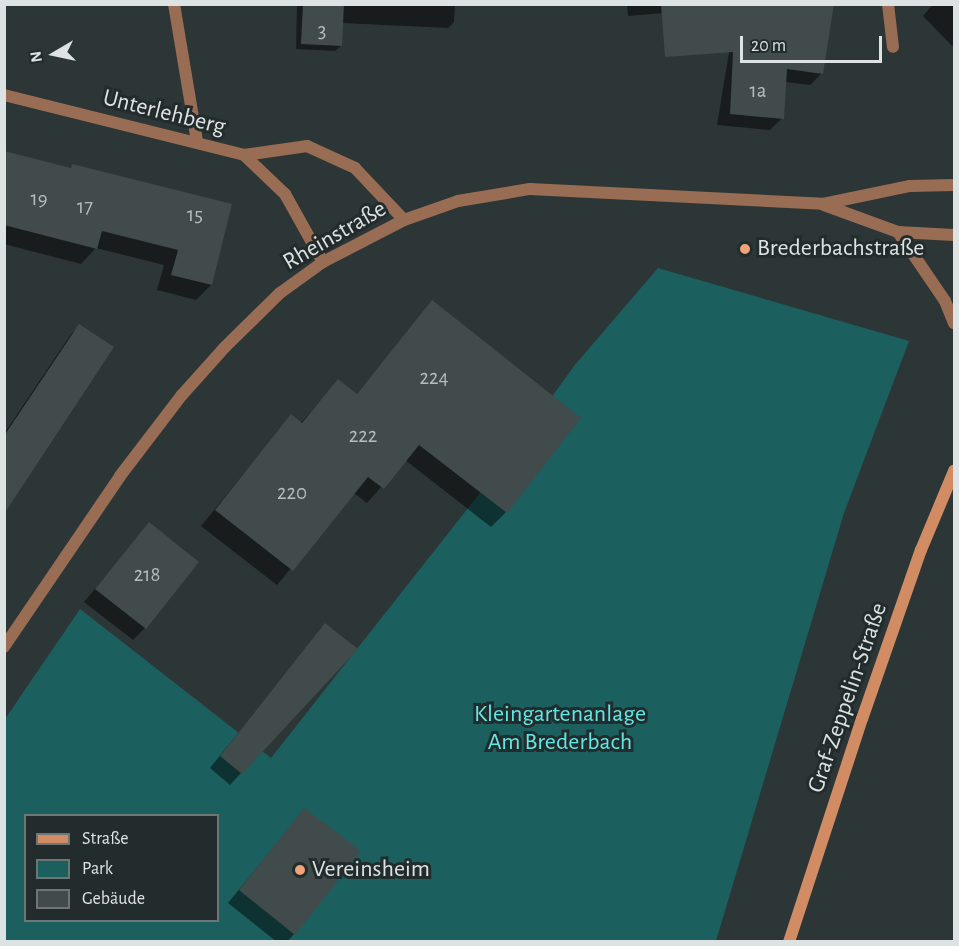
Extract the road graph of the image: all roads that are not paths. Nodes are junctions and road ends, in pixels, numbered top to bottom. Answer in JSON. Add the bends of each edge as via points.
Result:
{"nodes":[{"id":1,"x":174,"y":4,"type":"edge"},
{"id":2,"x":888,"y":4,"type":"edge"},
{"id":3,"x":893,"y":47,"type":"dead end"},
{"id":4,"x":4,"y":95,"type":"edge"},
{"id":5,"x":197,"y":142,"type":"junction"},
{"id":6,"x":244,"y":155,"type":"junction"},
{"id":7,"x":954,"y":185,"type":"edge"},
{"id":8,"x":823,"y":204,"type":"junction"},
{"id":9,"x":404,"y":220,"type":"junction"},
{"id":10,"x":898,"y":232,"type":"junction"},
{"id":11,"x":954,"y":235,"type":"edge"},
{"id":12,"x":323,"y":262,"type":"junction"},
{"id":13,"x":954,"y":323,"type":"edge"},
{"id":14,"x":954,"y":471,"type":"edge"},
{"id":15,"x":4,"y":647,"type":"edge"},
{"id":16,"x":789,"y":942,"type":"edge"}],
"edges":[{"from":1,"to":5,"type":"street"},
{"from":2,"to":3,"type":"street"},
{"from":4,"to":5,"type":"street","name":"Unterlehberg"},
{"from":5,"to":6,"type":"street","name":"Unterlehberg"},
{"from":6,"to":9,"type":"street","name":"Unterlehberg","via":[[307,146],[354,168]]},
{"from":6,"to":12,"type":"street","name":"Unterlehberg","via":[[285,194]]},
{"from":7,"to":8,"type":"street","name":"Rheinstraße","via":[[910,186]]},
{"from":8,"to":9,"type":"street","name":"Rheinstraße","via":[[530,189],[458,201]]},
{"from":8,"to":10,"type":"street","name":"Rheinstraße"},
{"from":9,"to":12,"type":"street","name":"Rheinstraße"},
{"from":10,"to":11,"type":"street","name":"Rheinstraße"},
{"from":10,"to":13,"type":"street","via":[[945,301]]},
{"from":12,"to":15,"type":"street","name":"Rheinstraße","via":[[280,293],[182,395],[120,476]]},
{"from":14,"to":16,"type":"main road","name":"Graf-Zeppelin-Straße","via":[[921,550]]}]}
